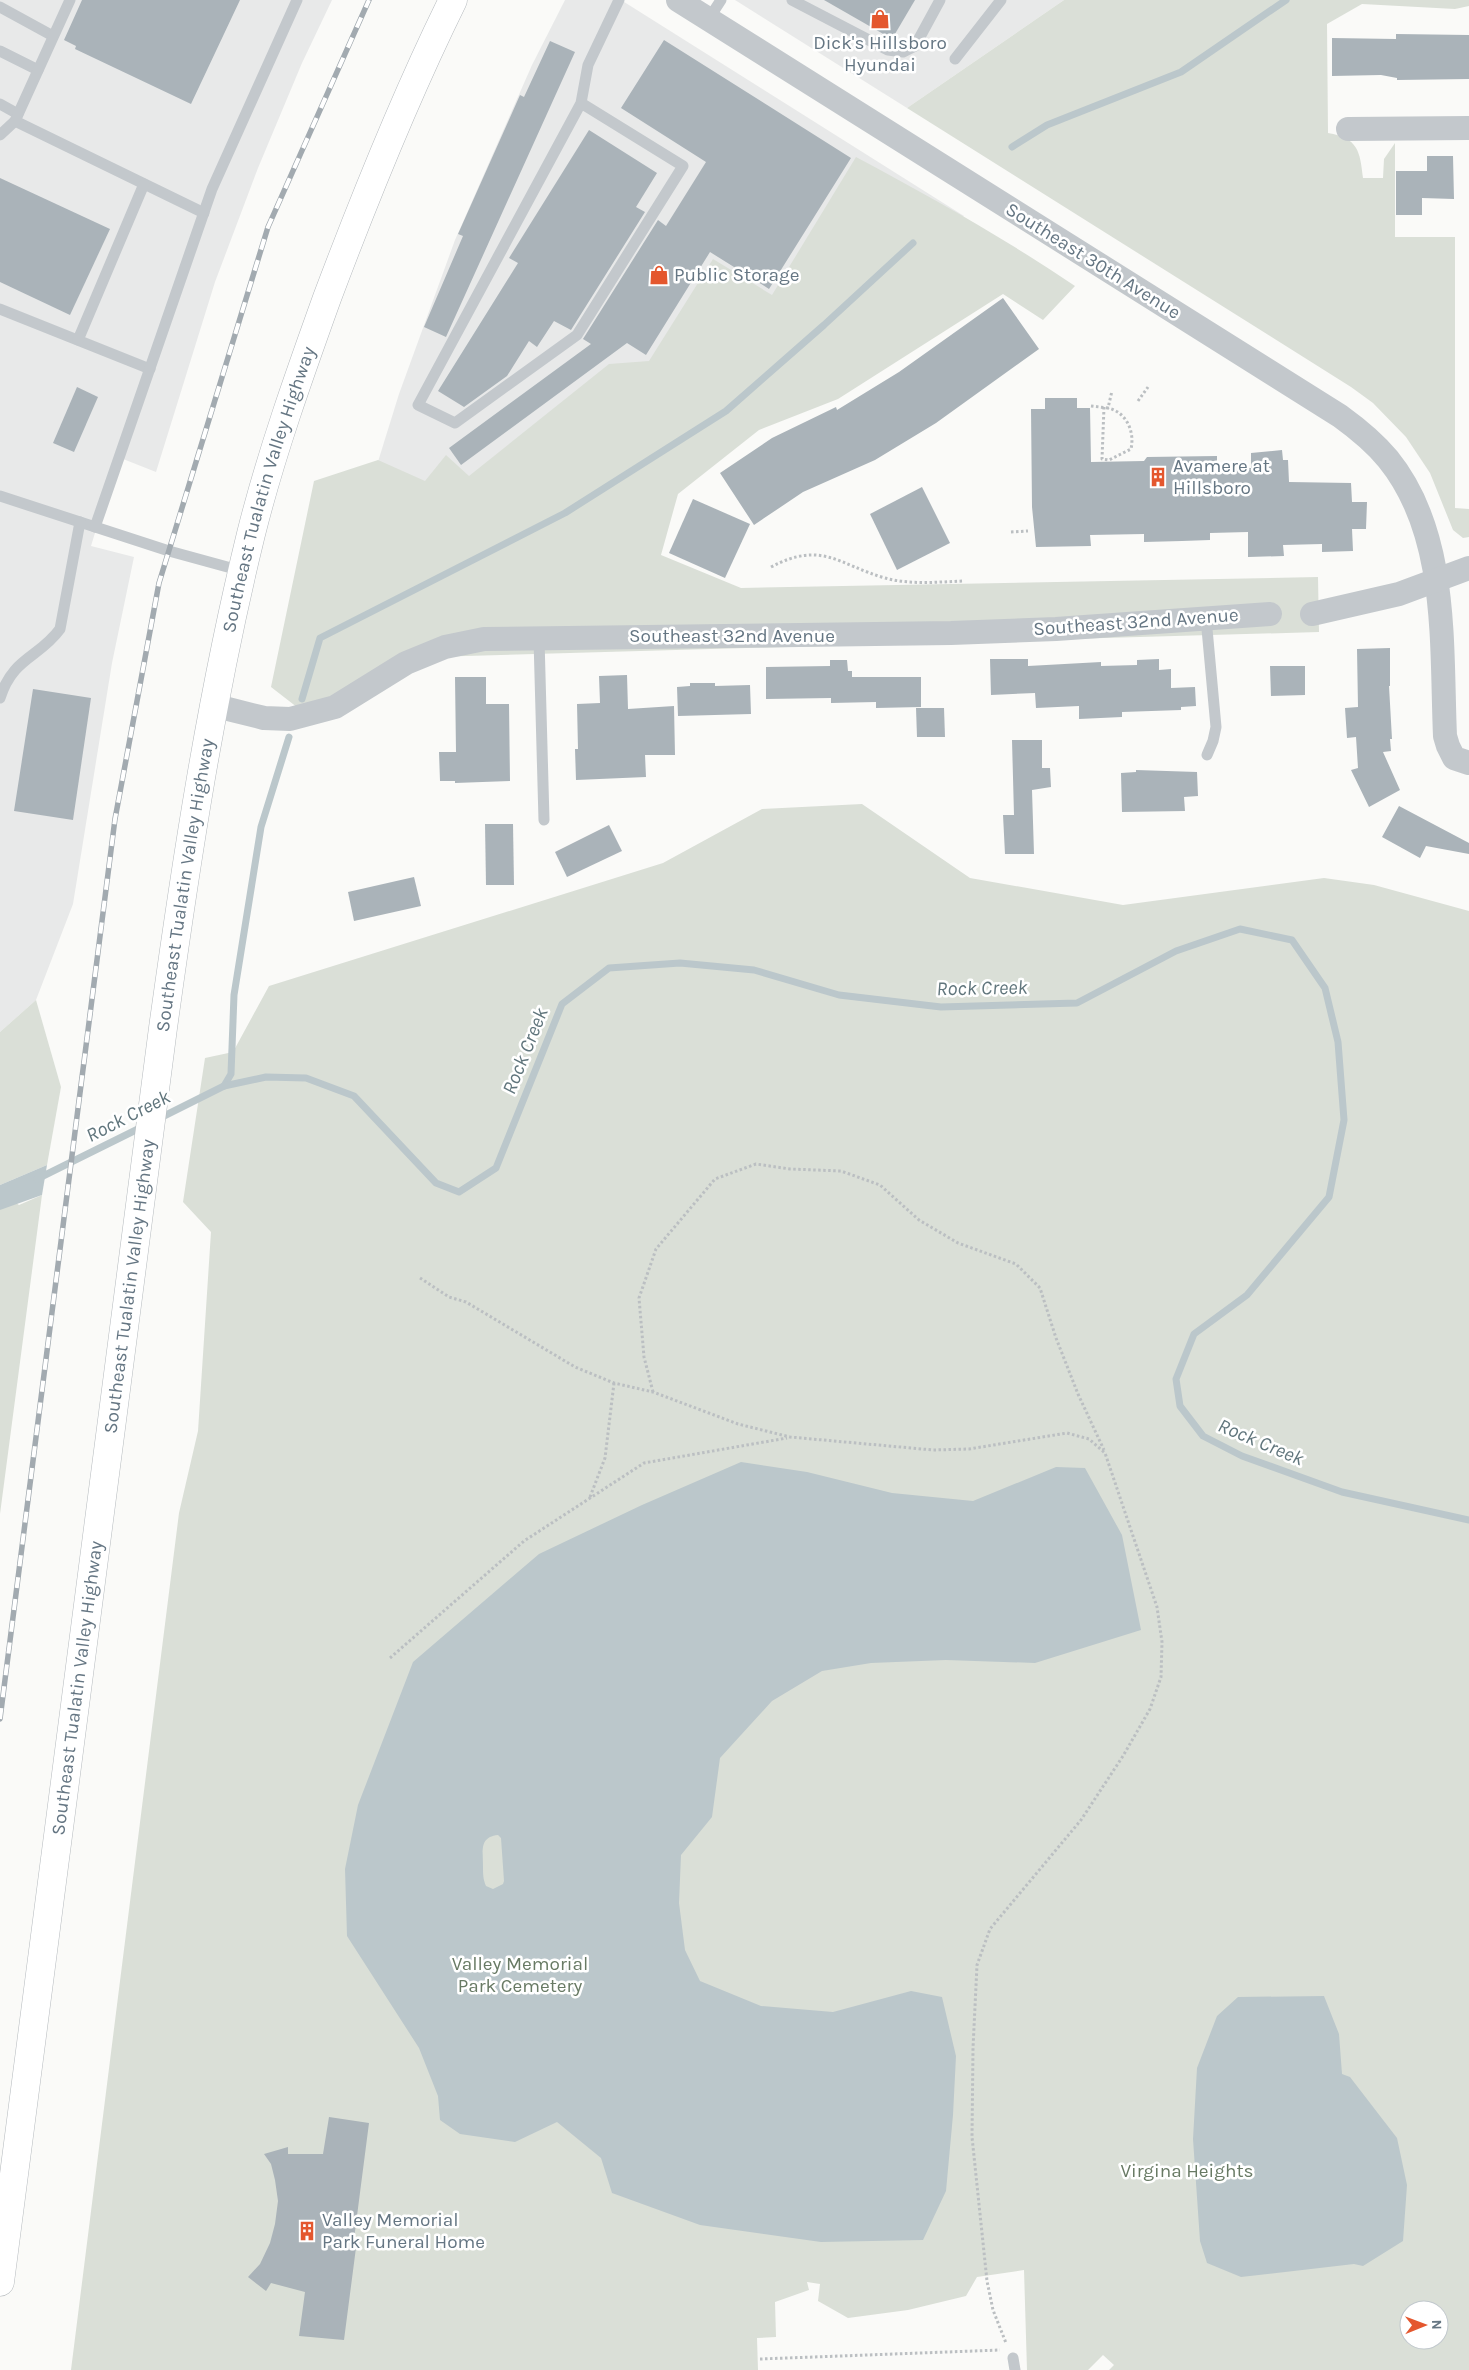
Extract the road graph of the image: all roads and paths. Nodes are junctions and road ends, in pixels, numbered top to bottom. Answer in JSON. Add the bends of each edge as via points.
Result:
{"nodes":[{"id":1,"x":70,"y":0,"type":"edge"},
{"id":2,"x":297,"y":0,"type":"edge"},
{"id":3,"x":453,"y":0,"type":"edge"},
{"id":4,"x":619,"y":0,"type":"edge"},
{"id":5,"x":678,"y":0,"type":"edge"},
{"id":6,"x":721,"y":0,"type":"edge"},
{"id":7,"x":792,"y":0,"type":"edge"},
{"id":8,"x":940,"y":0,"type":"edge"},
{"id":9,"x":1001,"y":0,"type":"edge"},
{"id":10,"x":0,"y":7,"type":"edge"},
{"id":11,"x":708,"y":20,"type":"junction"},
{"id":12,"x":53,"y":36,"type":"junction"},
{"id":13,"x":0,"y":50,"type":"edge"},
{"id":14,"x":955,"y":59,"type":"dead end"},
{"id":15,"x":38,"y":70,"type":"junction"},
{"id":16,"x":581,"y":103,"type":"junction"},
{"id":17,"x":0,"y":104,"type":"edge"},
{"id":18,"x":17,"y":117,"type":"junction"},
{"id":19,"x":1469,"y":128,"type":"edge"},
{"id":20,"x":1348,"y":129,"type":"dead end"},
{"id":21,"x":0,"y":135,"type":"edge"},
{"id":22,"x":144,"y":184,"type":"junction"},
{"id":23,"x":204,"y":213,"type":"junction"},
{"id":24,"x":0,"y":309,"type":"edge"},
{"id":25,"x":78,"y":340,"type":"junction"},
{"id":26,"x":150,"y":369,"type":"junction"},
{"id":27,"x":1148,"y":387,"type":"dead end"},
{"id":28,"x":1112,"y":391,"type":"dead end"},
{"id":29,"x":1138,"y":401,"type":"dead end"},
{"id":30,"x":1091,"y":406,"type":"dead end"},
{"id":31,"x":1106,"y":408,"type":"junction"},
{"id":32,"x":0,"y":496,"type":"edge"},
{"id":33,"x":80,"y":522,"type":"junction"},
{"id":34,"x":95,"y":527,"type":"junction"},
{"id":35,"x":1011,"y":532,"type":"dead end"},
{"id":36,"x":1028,"y":532,"type":"dead end"},
{"id":37,"x":771,"y":567,"type":"dead end"},
{"id":38,"x":1469,"y":568,"type":"edge"},
{"id":39,"x":242,"y":572,"type":"junction"},
{"id":40,"x":963,"y":581,"type":"dead end"},
{"id":41,"x":1438,"y":581,"type":"junction"},
{"id":42,"x":1270,"y":614,"type":"dead end"},
{"id":43,"x":1312,"y":614,"type":"dead end"},
{"id":44,"x":1206,"y":618,"type":"junction"},
{"id":45,"x":539,"y":639,"type":"junction"},
{"id":46,"x":0,"y":698,"type":"edge"},
{"id":47,"x":212,"y":705,"type":"junction"},
{"id":48,"x":1207,"y":755,"type":"dead end"},
{"id":49,"x":1469,"y":763,"type":"edge"},
{"id":50,"x":544,"y":820,"type":"dead end"},
{"id":51,"x":420,"y":1278,"type":"dead end"},
{"id":52,"x":614,"y":1383,"type":"junction"},
{"id":53,"x":653,"y":1392,"type":"junction"},
{"id":54,"x":790,"y":1437,"type":"junction"},
{"id":55,"x":1105,"y":1452,"type":"junction"},
{"id":56,"x":590,"y":1498,"type":"junction"},
{"id":57,"x":390,"y":1658,"type":"dead end"},
{"id":58,"x":0,"y":2282,"type":"edge"},
{"id":59,"x":1011,"y":2354,"type":"junction"},
{"id":60,"x":760,"y":2359,"type":"dead end"},
{"id":61,"x":1015,"y":2370,"type":"edge"}],
"edges":[{"from":1,"to":12,"type":"lane"},
{"from":2,"to":23,"type":"lane"},
{"from":3,"to":39,"type":"main road","name":"Southeast Tualatin Valley Highway","via":[[388,140],[349,240],[279,435]]},
{"from":4,"to":16,"type":"lane","via":[[588,65]]},
{"from":5,"to":11,"type":"street","name":"Southeast 30th Avenue"},
{"from":6,"to":11,"type":"lane"},
{"from":7,"to":8,"type":"lane","via":[[888,50],[904,52],[915,46]]},
{"from":9,"to":14,"type":"lane"},
{"from":10,"to":12,"type":"lane"},
{"from":11,"to":41,"type":"street","name":"Southeast 30th Avenue","via":[[1350,423],[1389,460],[1412,496],[1430,544]]},
{"from":12,"to":15,"type":"lane"},
{"from":13,"to":15,"type":"lane"},
{"from":15,"to":18,"type":"lane"},
{"from":16,"to":16,"type":"lane","via":[[683,166],[577,335],[455,423],[418,405]]},
{"from":17,"to":18,"type":"lane"},
{"from":18,"to":21,"type":"lane"},
{"from":18,"to":22,"type":"lane"},
{"from":19,"to":20,"type":"street"},
{"from":22,"to":23,"type":"lane"},
{"from":22,"to":25,"type":"lane"},
{"from":23,"to":26,"type":"lane"},
{"from":24,"to":25,"type":"lane"},
{"from":25,"to":26,"type":"lane"},
{"from":26,"to":34,"type":"lane"},
{"from":27,"to":29,"type":"path"},
{"from":28,"to":31,"type":"path"},
{"from":30,"to":31,"type":"path"},
{"from":31,"to":31,"type":"path","via":[[1119,410],[1125,417],[1133,440],[1131,449],[1109,460],[1102,459]]},
{"from":32,"to":33,"type":"lane"},
{"from":33,"to":34,"type":"lane"},
{"from":33,"to":46,"type":"lane","via":[[60,629],[52,641],[34,652],[5,681]]},
{"from":34,"to":39,"type":"lane"},
{"from":35,"to":36,"type":"path"},
{"from":37,"to":40,"type":"path","via":[[808,555],[825,555],[887,578],[912,582]]},
{"from":38,"to":41,"type":"street"},
{"from":39,"to":47,"type":"main road","name":"Southeast Tualatin Valley Highway"},
{"from":41,"to":43,"type":"street","via":[[1399,594]]},
{"from":41,"to":49,"type":"street","name":"Southeast 30th Avenue","via":[[1445,736],[1454,758]]},
{"from":42,"to":44,"type":"street","name":"Southeast 32nd Avenue"},
{"from":44,"to":45,"type":"street","name":"Southeast 32nd Avenue","via":[[951,633]]},
{"from":44,"to":48,"type":"lane","via":[[1216,727]]},
{"from":45,"to":47,"type":"street","name":"Southeast 32nd Avenue","via":[[484,639],[445,647],[406,663],[335,708],[290,719],[264,718]]},
{"from":45,"to":50,"type":"lane"},
{"from":47,"to":58,"type":"main road","name":"Southeast Tualatin Valley Highway","via":[[163,1028]]},
{"from":51,"to":52,"type":"path","via":[[575,1368]]},
{"from":52,"to":53,"type":"path"},
{"from":52,"to":56,"type":"path","via":[[605,1458]]},
{"from":53,"to":54,"type":"path","via":[[738,1424]]},
{"from":53,"to":55,"type":"path","via":[[644,1357],[638,1298],[656,1248],[714,1179],[756,1164],[840,1171],[880,1184],[919,1220],[958,1243],[1016,1264],[1040,1288],[1059,1346]]},
{"from":54,"to":55,"type":"path","via":[[951,1450],[1067,1433],[1089,1439]]},
{"from":54,"to":56,"type":"path","via":[[644,1463]]},
{"from":55,"to":59,"type":"path","via":[[1157,1607],[1162,1642],[1161,1677],[1150,1709],[1123,1756],[1081,1820],[990,1929],[977,1965],[972,2137],[987,2281],[993,2310]]},
{"from":56,"to":57,"type":"path","via":[[524,1540]]},
{"from":59,"to":60,"type":"path"},
{"from":59,"to":61,"type":"lane"}]}
